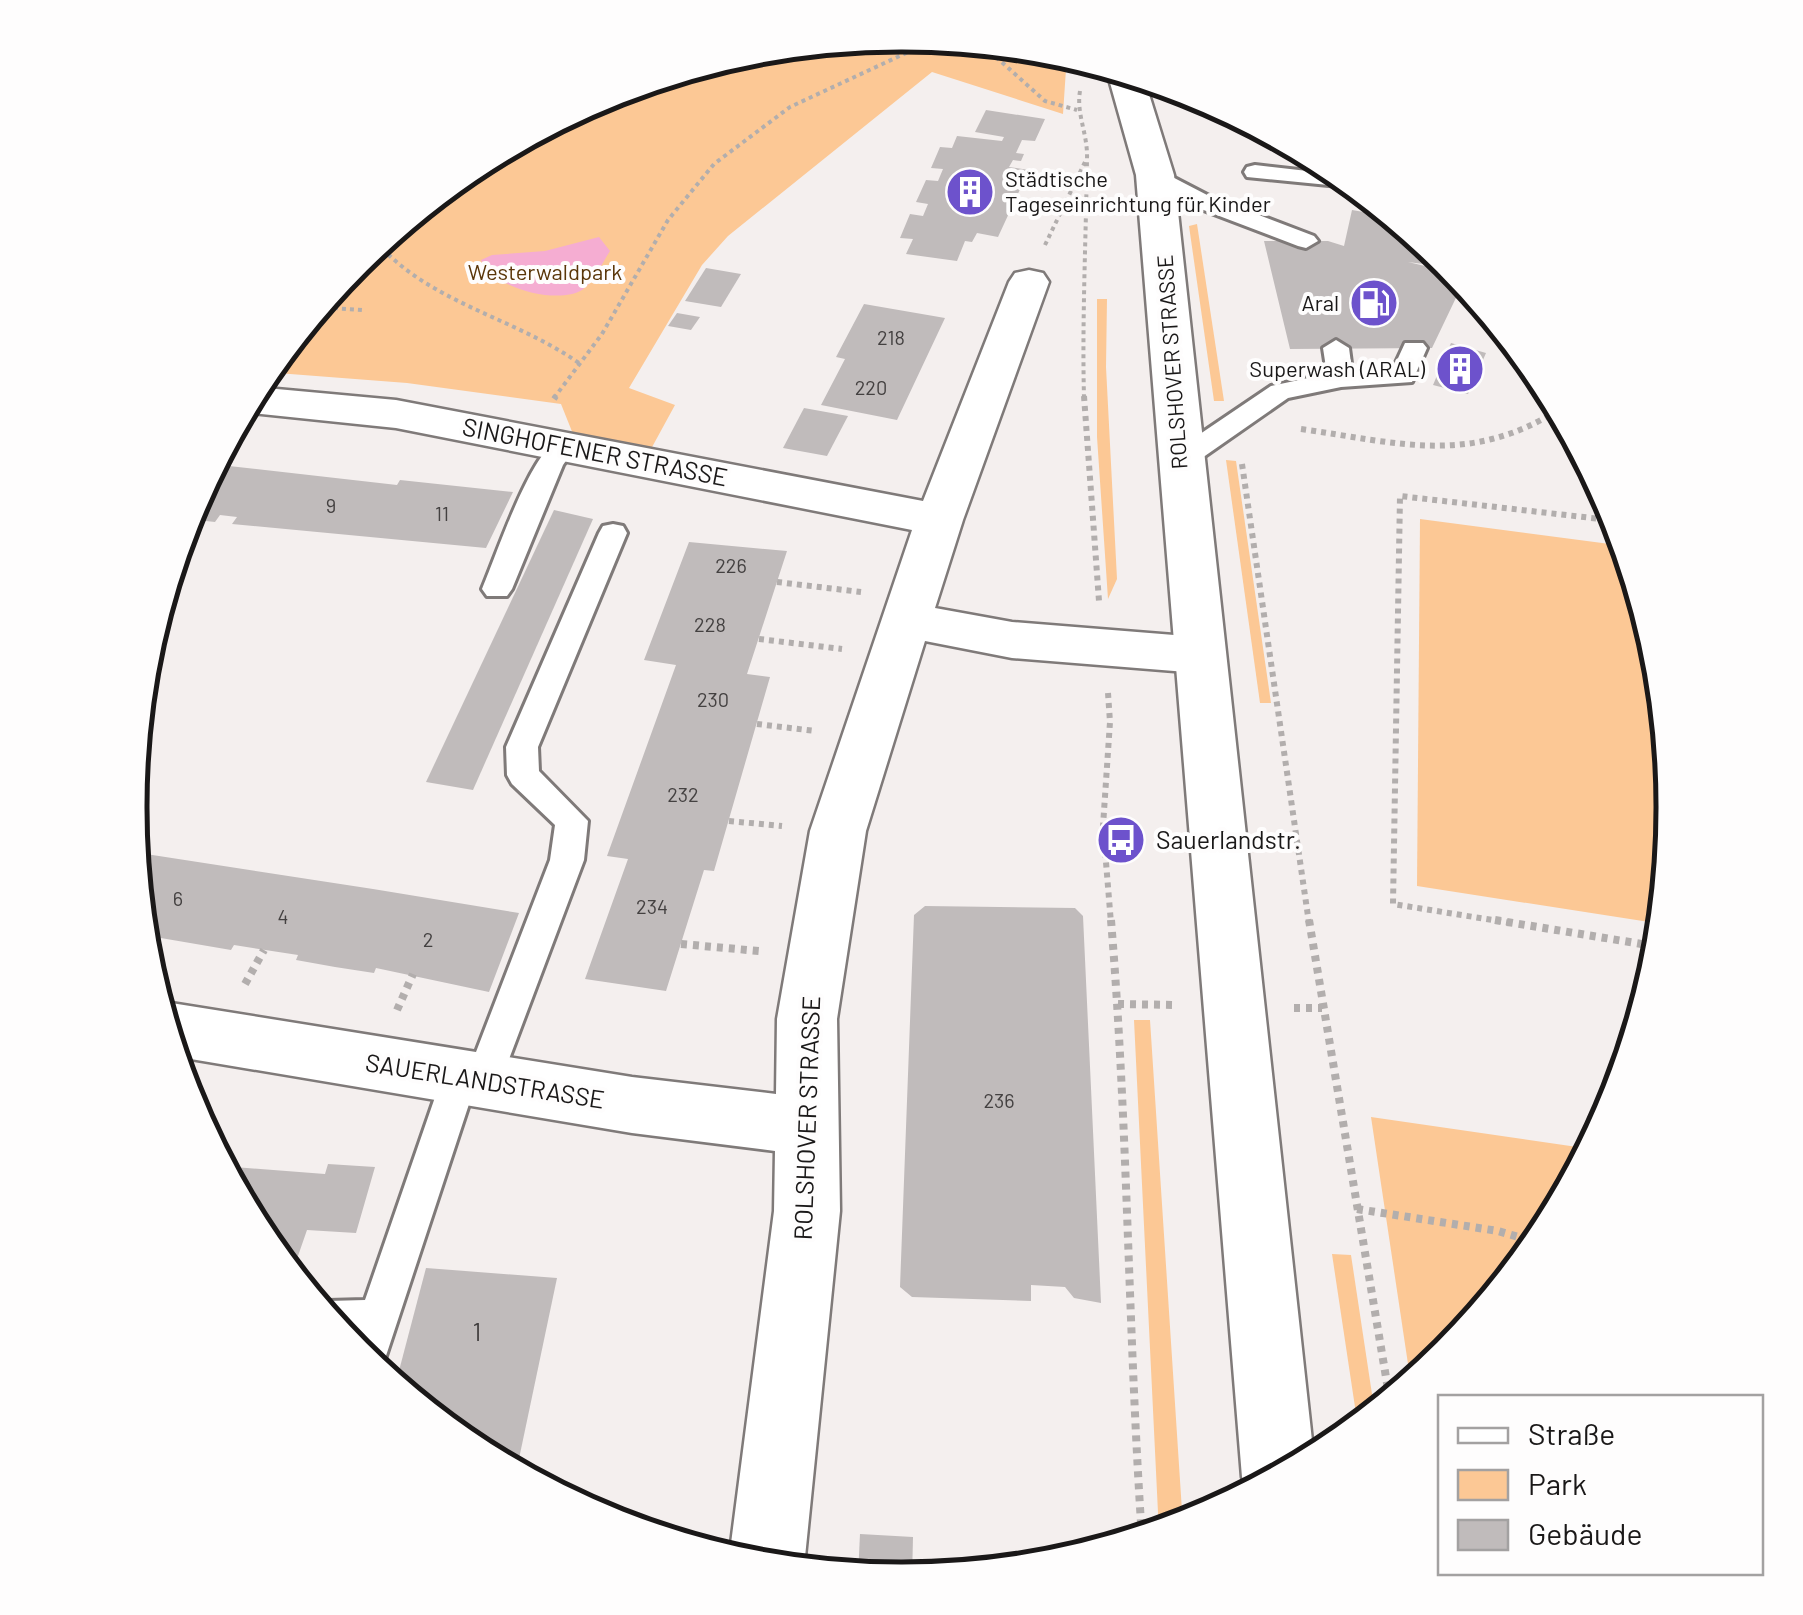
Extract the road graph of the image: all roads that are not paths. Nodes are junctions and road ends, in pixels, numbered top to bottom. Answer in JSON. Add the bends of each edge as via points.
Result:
{"nodes":[{"id":1,"x":1130,"y":88,"type":"edge"},
{"id":2,"x":1255,"y":172,"type":"dead end"},
{"id":3,"x":1155,"y":175,"type":"junction"},
{"id":4,"x":1319,"y":179,"type":"edge"},
{"id":5,"x":1306,"y":241,"type":"dead end"},
{"id":6,"x":1030,"y":282,"type":"road end"},
{"id":7,"x":1336,"y":348,"type":"dead end"},
{"id":8,"x":1414,"y":348,"type":"dead end"},
{"id":9,"x":1341,"y":379,"type":"junction"},
{"id":10,"x":266,"y":402,"type":"edge"},
{"id":11,"x":563,"y":445,"type":"junction"},
{"id":12,"x":1179,"y":461,"type":"junction"},
{"id":13,"x":939,"y":520,"type":"junction"},
{"id":14,"x":612,"y":533,"type":"dead end"},
{"id":15,"x":497,"y":589,"type":"dead end"},
{"id":16,"x":907,"y":625,"type":"junction"},
{"id":17,"x":1199,"y":655,"type":"junction"},
{"id":18,"x":181,"y":1031,"type":"edge"},
{"id":19,"x":472,"y":1078,"type":"junction"},
{"id":20,"x":807,"y":1126,"type":"junction"},
{"id":21,"x":377,"y":1320,"type":"junction"},
{"id":22,"x":349,"y":1321,"type":"edge"},
{"id":23,"x":370,"y":1343,"type":"edge"},
{"id":24,"x":1278,"y":1462,"type":"edge"},
{"id":25,"x":768,"y":1550,"type":"edge"}],
"edges":[{"from":1,"to":3,"type":"street","name":"ROLSHOVER STRASSE"},
{"from":2,"to":4,"type":"lane"},
{"from":3,"to":5,"type":"lane","via":[[1201,201]]},
{"from":3,"to":12,"type":"street","name":"ROLSHOVER STRASSE"},
{"from":6,"to":13,"type":"street","name":"ROLSHOVER STRASSE"},
{"from":7,"to":9,"type":"lane"},
{"from":8,"to":9,"type":"lane","via":[[1403,376]]},
{"from":9,"to":12,"type":"lane","via":[[1280,392]]},
{"from":10,"to":11,"type":"street","name":"SINGHOFENER STRASSE","via":[[396,414]]},
{"from":11,"to":13,"type":"street","name":"SINGHOFENER STRASSE"},
{"from":11,"to":15,"type":"lane"},
{"from":12,"to":17,"type":"street","name":"ROLSHOVER STRASSE"},
{"from":13,"to":16,"type":"street","name":"ROLSHOVER STRASSE"},
{"from":14,"to":19,"type":"lane","via":[[522,747],[522,775],[572,821],[567,860]]},
{"from":16,"to":17,"type":"street"},
{"from":16,"to":20,"type":"street","name":"ROLSHOVER STRASSE","via":[[838,831],[807,1019]]},
{"from":17,"to":24,"type":"street","name":"ROLSHOVER STRASSE"},
{"from":18,"to":19,"type":"street","name":"SAUERLANDSTRASSE"},
{"from":19,"to":20,"type":"street","name":"SAUERLANDSTRASSE","via":[[632,1106]]},
{"from":19,"to":21,"type":"lane"},
{"from":20,"to":25,"type":"street","name":"ROLSHOVER STRASSE","via":[[807,1211]]},
{"from":21,"to":22,"type":"lane"},
{"from":21,"to":23,"type":"lane"}]}
